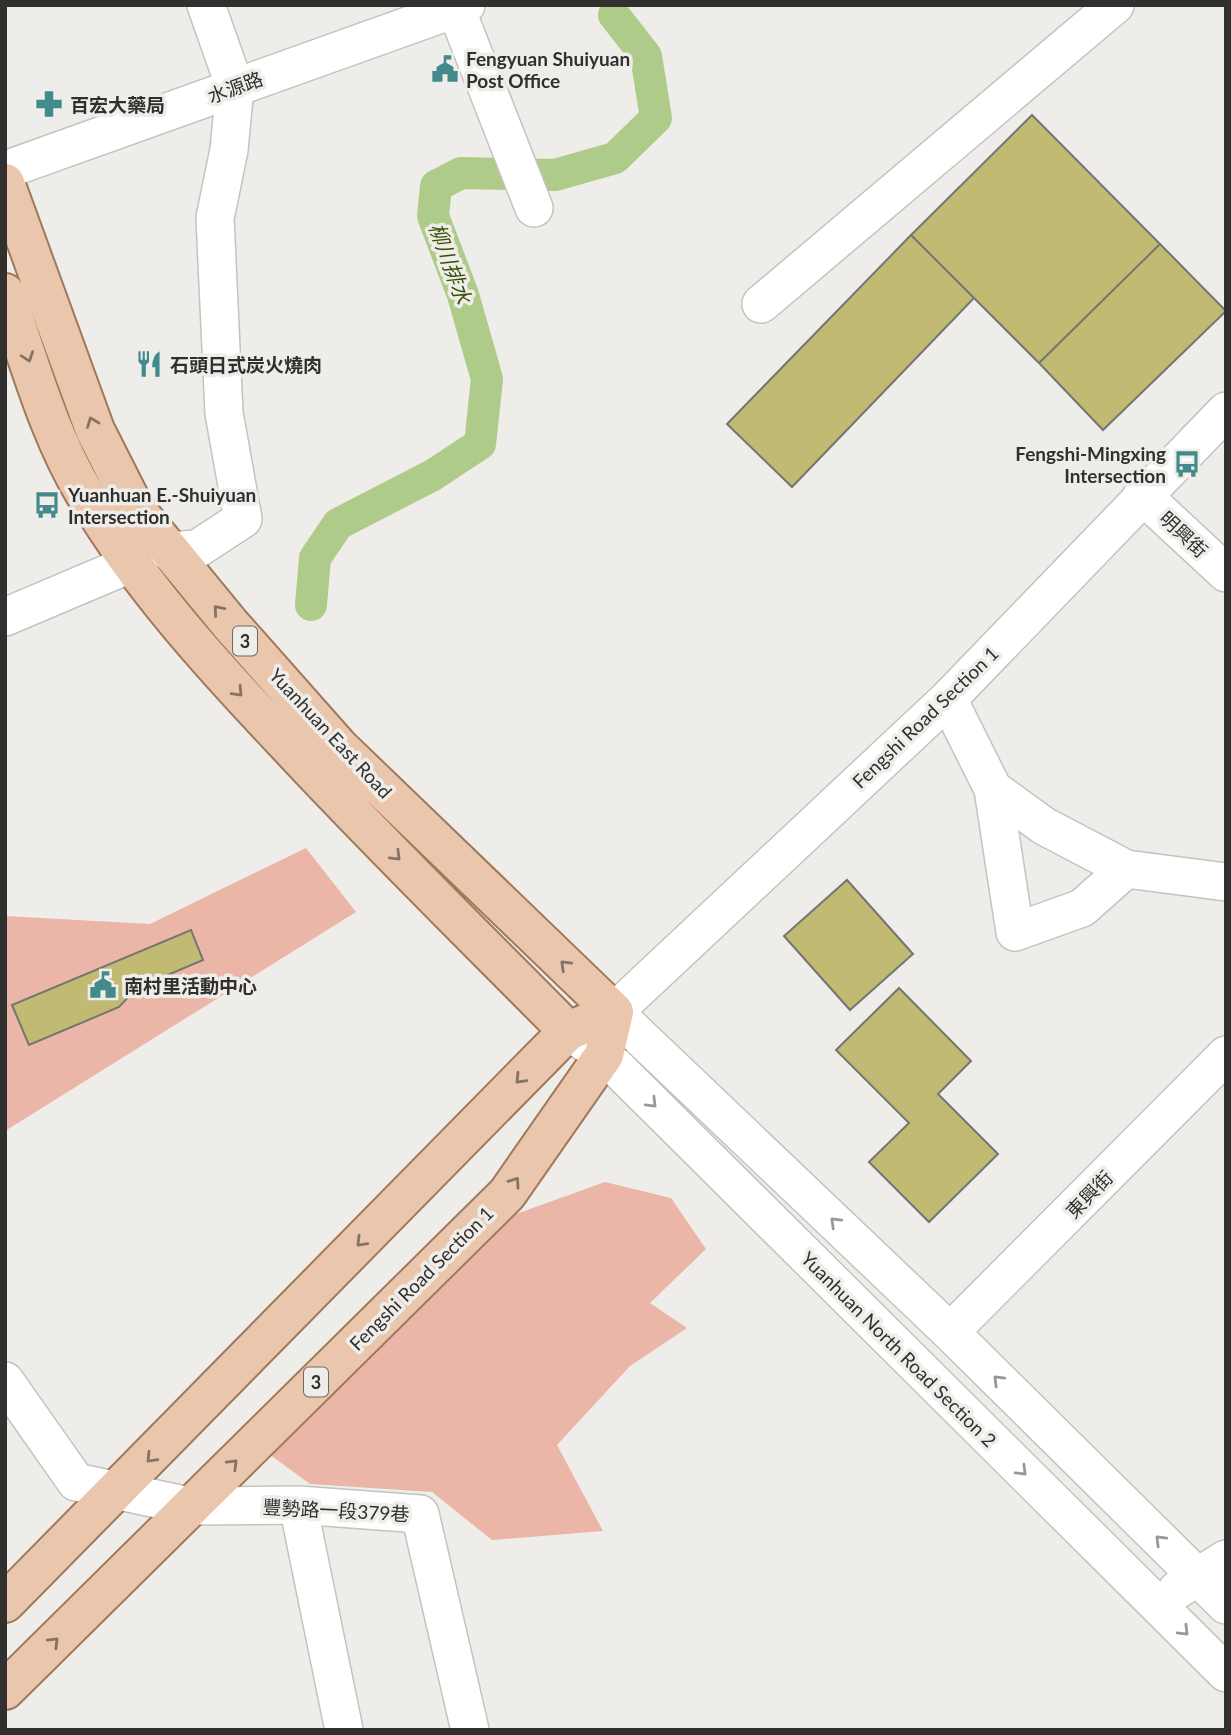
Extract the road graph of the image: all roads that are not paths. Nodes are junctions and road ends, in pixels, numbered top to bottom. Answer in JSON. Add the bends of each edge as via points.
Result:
{"nodes":[{"id":1,"x":205,"y":5,"type":"edge"},
{"id":2,"x":1115,"y":5,"type":"edge"},
{"id":3,"x":461,"y":7,"type":"edge"},
{"id":4,"x":411,"y":14,"type":"edge"},
{"id":5,"x":235,"y":87,"type":"junction"},
{"id":6,"x":5,"y":170,"type":"edge"},
{"id":7,"x":5,"y":183,"type":"edge"},
{"id":8,"x":534,"y":208,"type":"dead end"},
{"id":9,"x":5,"y":293,"type":"edge"},
{"id":10,"x":761,"y":304,"type":"dead end"},
{"id":11,"x":1226,"y":411,"type":"edge"},
{"id":12,"x":1142,"y":495,"type":"junction"},
{"id":13,"x":168,"y":551,"type":"junction"},
{"id":14,"x":130,"y":564,"type":"junction"},
{"id":15,"x":1226,"y":573,"type":"edge"},
{"id":16,"x":5,"y":617,"type":"edge"},
{"id":17,"x":948,"y":699,"type":"junction"},
{"id":18,"x":993,"y":789,"type":"junction"},
{"id":19,"x":1126,"y":869,"type":"junction"},
{"id":20,"x":1226,"y":882,"type":"edge"},
{"id":21,"x":614,"y":1012,"type":"junction"},
{"id":22,"x":568,"y":1031,"type":"junction"},
{"id":23,"x":604,"y":1055,"type":"junction"},
{"id":24,"x":1226,"y":1055,"type":"edge"},
{"id":25,"x":950,"y":1332,"type":"junction"},
{"id":26,"x":5,"y":1381,"type":"edge"},
{"id":27,"x":117,"y":1492,"type":"junction"},
{"id":28,"x":190,"y":1506,"type":"junction"},
{"id":29,"x":298,"y":1506,"type":"junction"},
{"id":30,"x":1212,"y":1568,"type":"edge"},
{"id":31,"x":5,"y":1603,"type":"edge"},
{"id":32,"x":1156,"y":1603,"type":"junction"},
{"id":33,"x":1226,"y":1605,"type":"edge"},
{"id":34,"x":1226,"y":1673,"type":"edge"},
{"id":35,"x":5,"y":1690,"type":"edge"},
{"id":36,"x":344,"y":1730,"type":"edge"},
{"id":37,"x":470,"y":1730,"type":"edge"}],
"edges":[{"from":1,"to":5,"type":"street"},
{"from":2,"to":10,"type":"street"},
{"from":3,"to":4,"type":"street","name":"水源路"},
{"from":3,"to":8,"type":"street"},
{"from":4,"to":5,"type":"street","name":"水源路"},
{"from":5,"to":6,"type":"street","name":"水源路"},
{"from":5,"to":13,"type":"street","via":[[229,150],[215,218],[224,413],[243,519],[197,549]]},
{"from":13,"to":7,"type":"main road","name":"Yuanhuan East Road","number":"3","one_way":true,"via":[[134,507],[95,430]]},
{"from":9,"to":14,"type":"main road","name":"Yuanhuan East Road","number":"3","one_way":true,"via":[[51,424],[84,492]]},
{"from":11,"to":12,"type":"street","name":"Fengshi Road Section 1"},
{"from":12,"to":15,"type":"street","name":"明興街"},
{"from":12,"to":17,"type":"street","name":"Fengshi Road Section 1"},
{"from":21,"to":13,"type":"main road","name":"Yuanhuan East Road","number":"3","one_way":true,"via":[[340,747]]},
{"from":14,"to":16,"type":"street"},
{"from":14,"to":22,"type":"main road","name":"Yuanhuan East Road","number":"3","one_way":true,"via":[[224,678]]},
{"from":17,"to":18,"type":"street"},
{"from":17,"to":21,"type":"street","name":"Fengshi Road Section 1"},
{"from":18,"to":19,"type":"street","via":[[1044,825]]},
{"from":18,"to":19,"type":"street","via":[[1015,932],[1082,908]]},
{"from":19,"to":20,"type":"street"},
{"from":21,"to":22,"type":"main road","name":"Fengshi Road Section 1"},
{"from":21,"to":23,"type":"main road","name":"Fengshi Road Section 1","number":"3"},
{"from":25,"to":21,"type":"street","one_way":true},
{"from":22,"to":23,"type":"street","name":"Yuanhuan North Road Section 2"},
{"from":22,"to":27,"type":"main road","name":"Fengshi Road Section 1","one_way":true},
{"from":28,"to":23,"type":"main road","name":"Fengshi Road Section 1","number":"3","one_way":true,"via":[[507,1194]]},
{"from":23,"to":32,"type":"street","name":"Yuanhuan North Road Section 2","one_way":true},
{"from":24,"to":25,"type":"street","name":"東興街"},
{"from":30,"to":25,"type":"street","one_way":true},
{"from":26,"to":27,"type":"street","name":"豐勢路一段379巷","via":[[76,1482]]},
{"from":27,"to":28,"type":"street","name":"豐勢路一段379巷"},
{"from":27,"to":31,"type":"main road","name":"Fengshi Road Section 1"},
{"from":28,"to":29,"type":"street","name":"豐勢路一段379巷"},
{"from":35,"to":28,"type":"main road","name":"Fengshi Road Section 1","number":"3","one_way":true},
{"from":29,"to":36,"type":"street"},
{"from":29,"to":37,"type":"street","name":"豐勢路一段379巷","via":[[420,1514]]},
{"from":30,"to":32,"type":"street"},
{"from":30,"to":33,"type":"street"},
{"from":32,"to":34,"type":"street","name":"Yuanhuan North Road Section 2","one_way":true}]}
